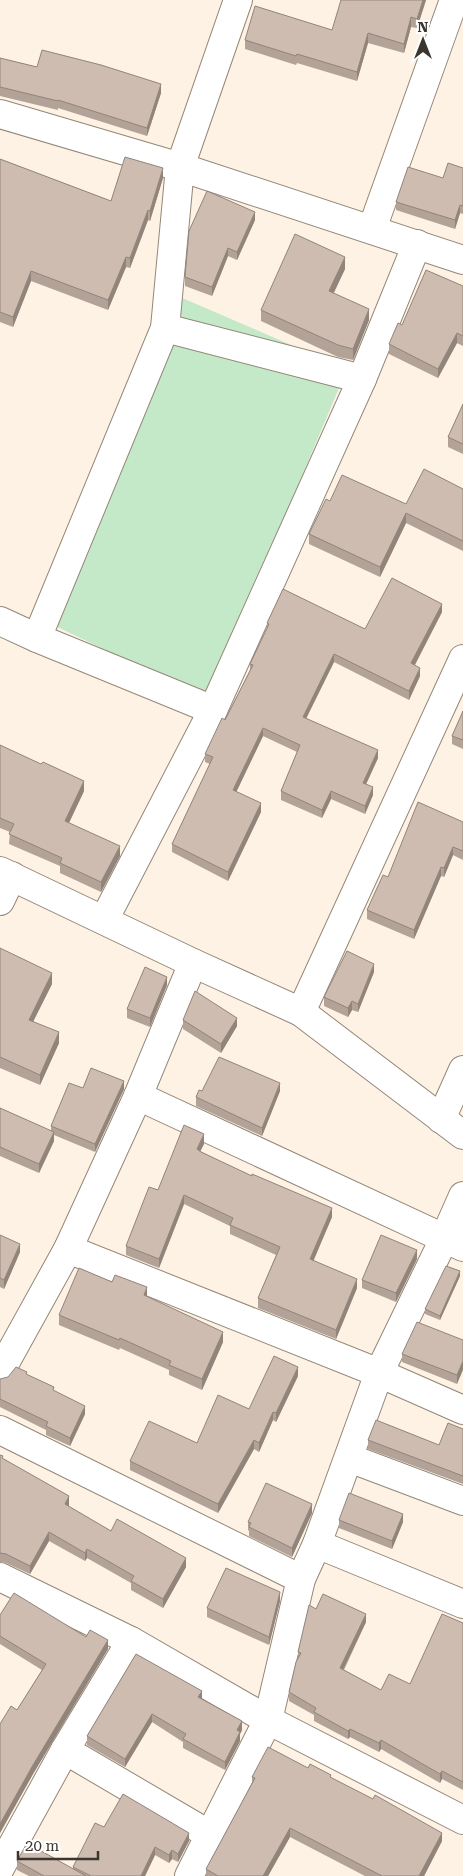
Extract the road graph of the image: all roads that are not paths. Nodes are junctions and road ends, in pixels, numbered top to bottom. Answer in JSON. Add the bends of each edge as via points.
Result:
{"nodes":[{"id":1,"x":238,"y":0,"type":"edge"},
{"id":2,"x":454,"y":0,"type":"edge"},
{"id":3,"x":0,"y":114,"type":"edge"},
{"id":4,"x":180,"y":167,"type":"junction"},
{"id":5,"x":372,"y":229,"type":"junction"},
{"id":6,"x":417,"y":244,"type":"junction"},
{"id":7,"x":463,"y":260,"type":"edge"},
{"id":8,"x":165,"y":328,"type":"junction"},
{"id":9,"x":362,"y":379,"type":"junction"},
{"id":10,"x":0,"y":621,"type":"edge"},
{"id":11,"x":37,"y":638,"type":"junction"},
{"id":12,"x":463,"y":659,"type":"edge"},
{"id":13,"x":213,"y":710,"type":"junction"},
{"id":14,"x":6,"y":873,"type":"edge"},
{"id":15,"x":0,"y":901,"type":"edge"},
{"id":16,"x":104,"y":920,"type":"junction"},
{"id":17,"x":193,"y":963,"type":"junction"},
{"id":18,"x":301,"y":1012,"type":"junction"},
{"id":19,"x":463,"y":1070,"type":"edge"},
{"id":20,"x":138,"y":1096,"type":"junction"},
{"id":21,"x":442,"y":1119,"type":"junction"},
{"id":22,"x":463,"y":1135,"type":"edge"},
{"id":23,"x":463,"y":1196,"type":"edge"},
{"id":24,"x":453,"y":1243,"type":"edge"},
{"id":25,"x":68,"y":1249,"type":"junction"},
{"id":26,"x":0,"y":1372,"type":"edge"},
{"id":27,"x":379,"y":1373,"type":"junction"},
{"id":28,"x":463,"y":1410,"type":"edge"},
{"id":29,"x":0,"y":1430,"type":"edge"},
{"id":30,"x":349,"y":1458,"type":"junction"},
{"id":31,"x":463,"y":1501,"type":"edge"},
{"id":32,"x":317,"y":1544,"type":"junction"},
{"id":33,"x":301,"y":1580,"type":"junction"},
{"id":34,"x":3,"y":1585,"type":"edge"},
{"id":35,"x":463,"y":1604,"type":"edge"},
{"id":36,"x":131,"y":1642,"type":"junction"},
{"id":37,"x":268,"y":1720,"type":"junction"},
{"id":38,"x":65,"y":1750,"type":"junction"},
{"id":39,"x":463,"y":1820,"type":"edge"},
{"id":40,"x":210,"y":1836,"type":"junction"},
{"id":41,"x":0,"y":1868,"type":"edge"},
{"id":42,"x":189,"y":1876,"type":"edge"}],
"edges":[{"from":1,"to":4,"type":"street"},
{"from":2,"to":5,"type":"street"},
{"from":3,"to":4,"type":"street"},
{"from":4,"to":5,"type":"street"},
{"from":4,"to":8,"type":"street"},
{"from":5,"to":6,"type":"street"},
{"from":6,"to":7,"type":"street"},
{"from":6,"to":9,"type":"street"},
{"from":8,"to":9,"type":"street"},
{"from":8,"to":11,"type":"street"},
{"from":9,"to":13,"type":"street"},
{"from":10,"to":11,"type":"street"},
{"from":11,"to":13,"type":"street"},
{"from":12,"to":18,"type":"street"},
{"from":13,"to":16,"type":"street"},
{"from":14,"to":15,"type":"street"},
{"from":14,"to":16,"type":"street"},
{"from":16,"to":17,"type":"street"},
{"from":17,"to":18,"type":"street"},
{"from":17,"to":20,"type":"street"},
{"from":18,"to":21,"type":"street"},
{"from":19,"to":21,"type":"street"},
{"from":20,"to":24,"type":"street"},
{"from":20,"to":25,"type":"street"},
{"from":21,"to":22,"type":"street"},
{"from":23,"to":24,"type":"street"},
{"from":24,"to":27,"type":"street"},
{"from":25,"to":26,"type":"street"},
{"from":25,"to":27,"type":"street"},
{"from":27,"to":28,"type":"street"},
{"from":27,"to":30,"type":"street"},
{"from":29,"to":33,"type":"street"},
{"from":30,"to":31,"type":"street"},
{"from":30,"to":32,"type":"street"},
{"from":32,"to":33,"type":"street"},
{"from":32,"to":35,"type":"street"},
{"from":33,"to":37,"type":"street"},
{"from":34,"to":36,"type":"street"},
{"from":36,"to":37,"type":"street"},
{"from":36,"to":38,"type":"street"},
{"from":37,"to":39,"type":"street"},
{"from":37,"to":40,"type":"street"},
{"from":38,"to":40,"type":"street"},
{"from":38,"to":41,"type":"street"},
{"from":40,"to":42,"type":"street"}]}
